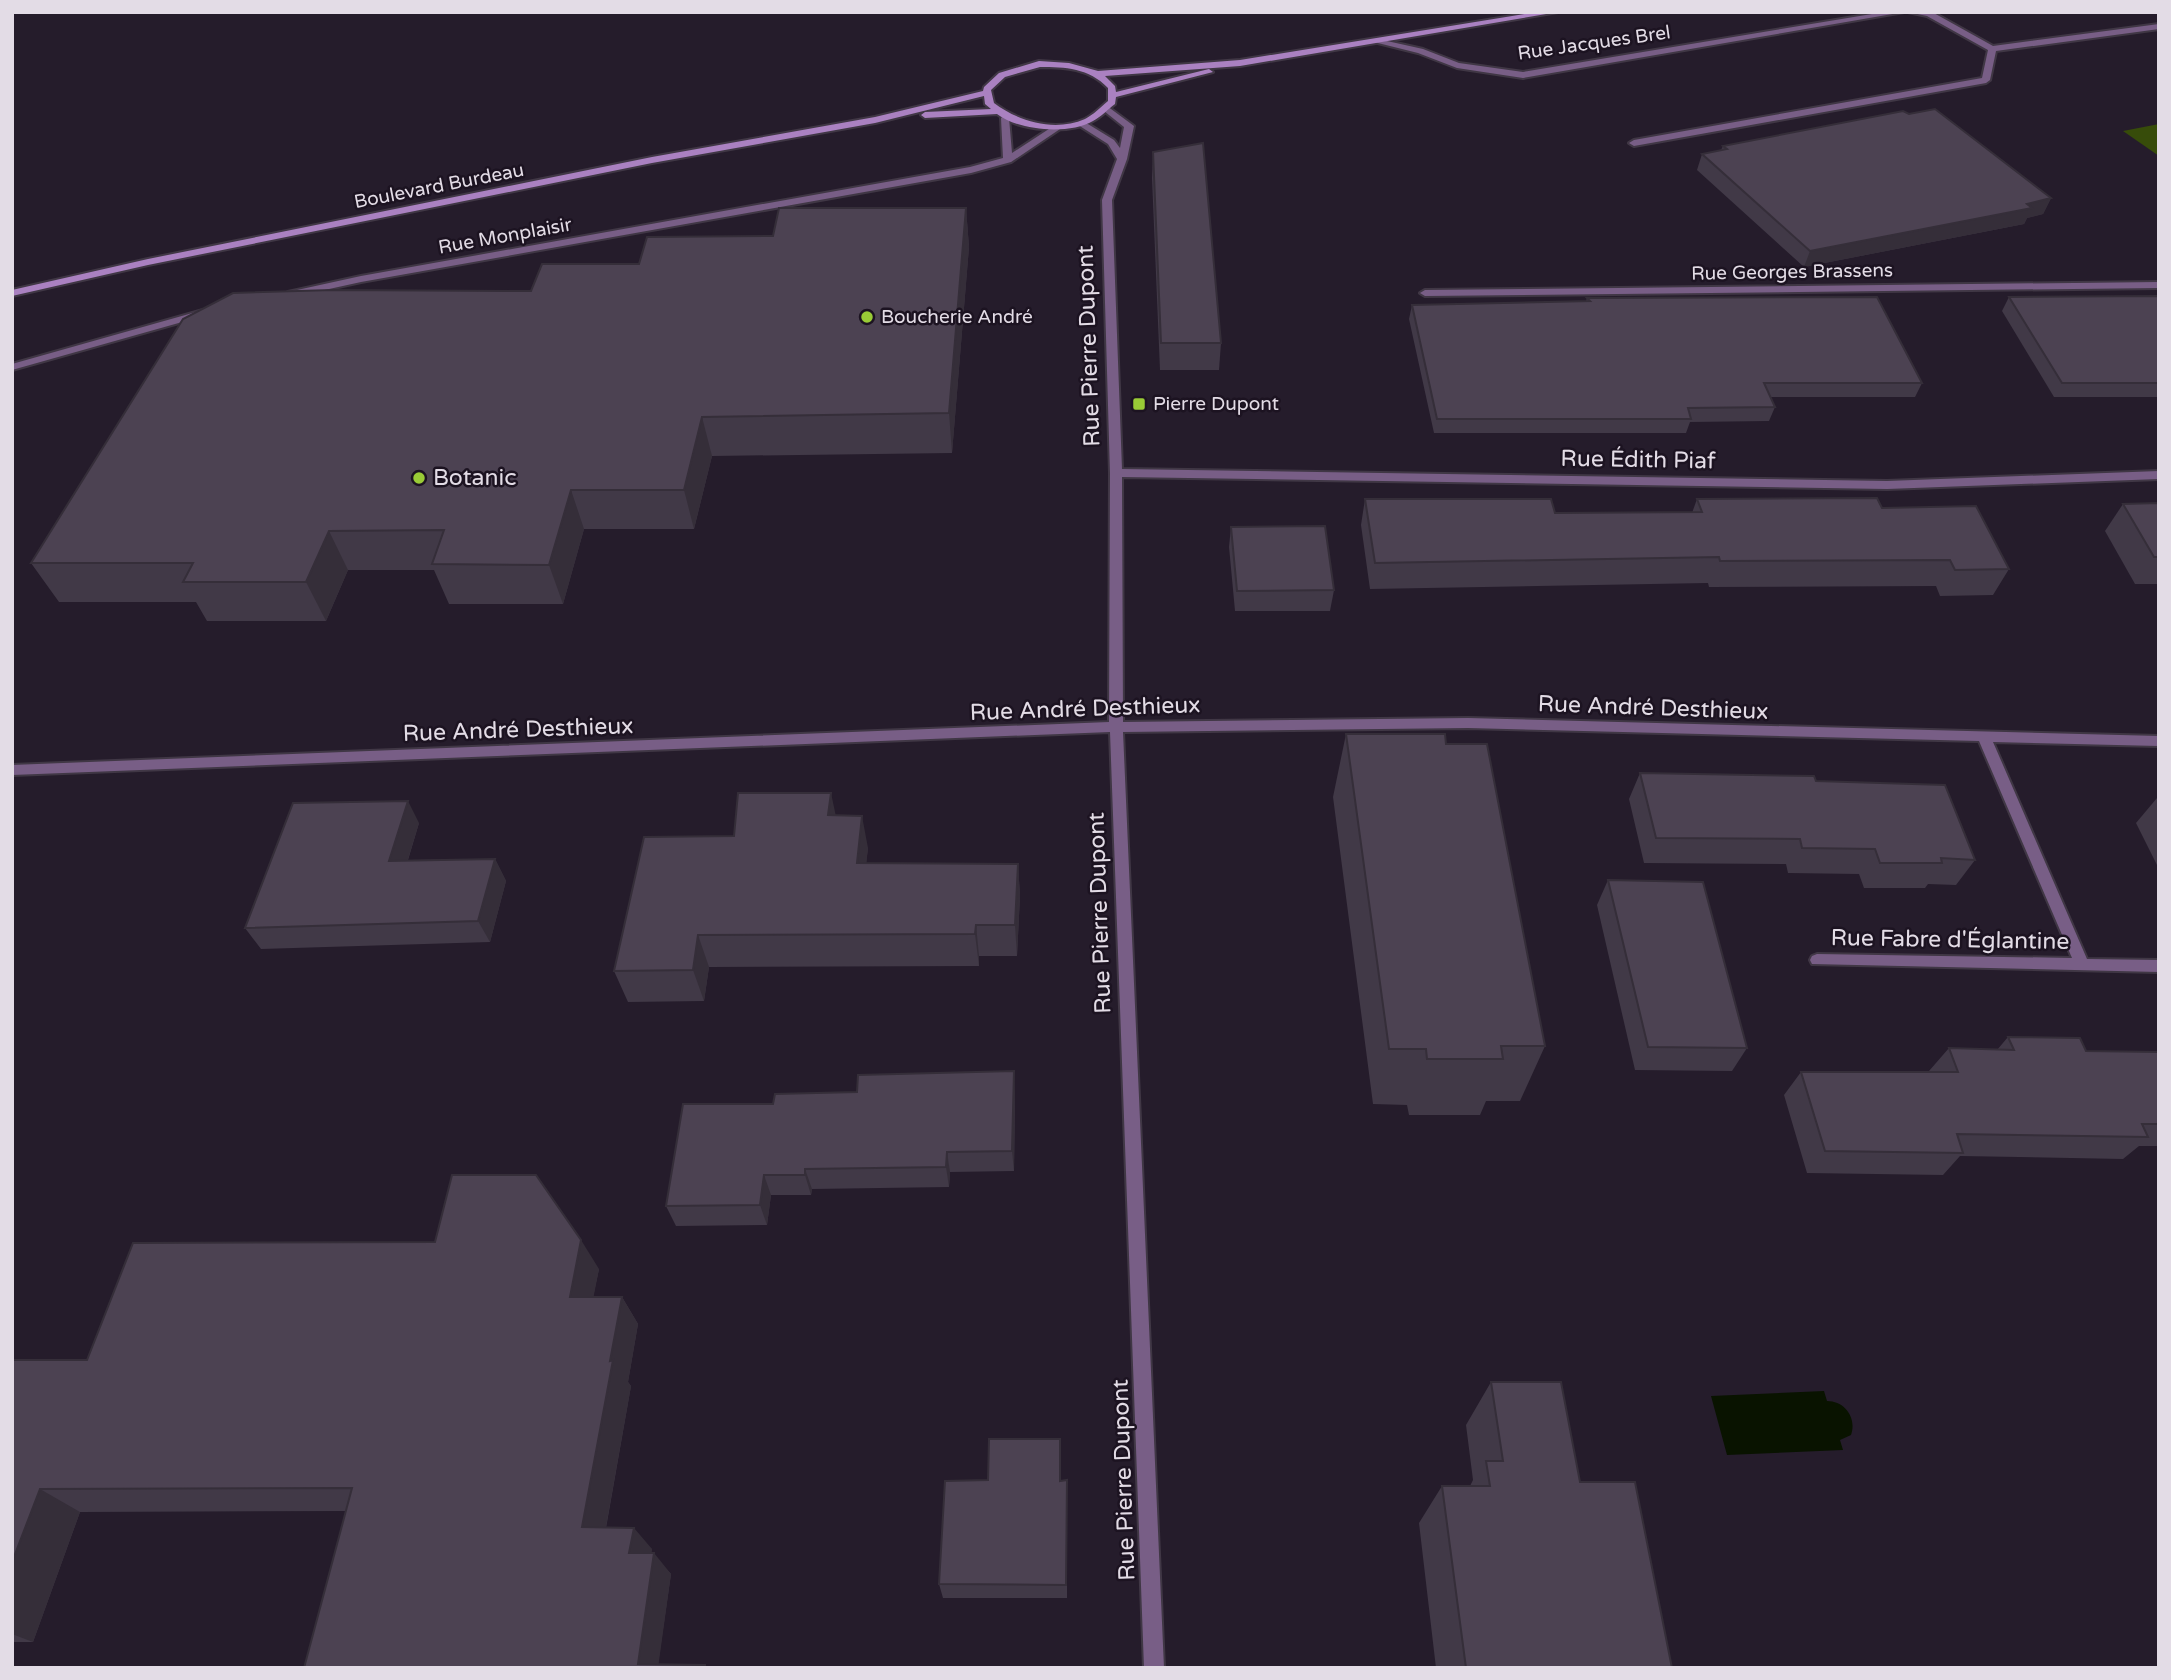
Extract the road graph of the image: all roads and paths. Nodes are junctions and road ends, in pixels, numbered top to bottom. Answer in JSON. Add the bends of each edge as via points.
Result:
{"nodes":[{"id":1,"x":1554,"y":12,"type":"edge"},
{"id":2,"x":1900,"y":12,"type":"edge"},
{"id":3,"x":1912,"y":12,"type":"edge"},
{"id":4,"x":2159,"y":26,"type":"edge"},
{"id":5,"x":1378,"y":42,"type":"junction"},
{"id":6,"x":1992,"y":49,"type":"junction"},
{"id":7,"x":1240,"y":63,"type":"junction"},
{"id":8,"x":1097,"y":74,"type":"junction"},
{"id":9,"x":986,"y":93,"type":"junction"},
{"id":10,"x":1113,"y":95,"type":"junction"},
{"id":11,"x":1107,"y":108,"type":"junction"},
{"id":12,"x":994,"y":111,"type":"junction"},
{"id":13,"x":1005,"y":118,"type":"junction"},
{"id":14,"x":875,"y":121,"type":"junction"},
{"id":15,"x":1080,"y":123,"type":"junction"},
{"id":16,"x":1058,"y":127,"type":"junction"},
{"id":17,"x":1634,"y":143,"type":"dead end"},
{"id":18,"x":1122,"y":159,"type":"junction"},
{"id":19,"x":1008,"y":160,"type":"junction"},
{"id":20,"x":2159,"y":285,"type":"edge"},
{"id":21,"x":12,"y":293,"type":"edge"},
{"id":22,"x":1425,"y":293,"type":"dead end"},
{"id":23,"x":281,"y":296,"type":"edge"},
{"id":24,"x":215,"y":310,"type":"edge"},
{"id":25,"x":12,"y":367,"type":"edge"},
{"id":26,"x":1116,"y":473,"type":"junction"},
{"id":27,"x":2159,"y":475,"type":"edge"},
{"id":28,"x":1115,"y":727,"type":"junction"},
{"id":29,"x":1984,"y":737,"type":"junction"},
{"id":30,"x":2159,"y":741,"type":"edge"},
{"id":31,"x":12,"y":770,"type":"edge"},
{"id":32,"x":1817,"y":960,"type":"dead end"},
{"id":33,"x":2082,"y":964,"type":"junction"},
{"id":34,"x":2159,"y":966,"type":"edge"},
{"id":35,"x":1154,"y":1668,"type":"edge"}],
"edges":[{"from":1,"to":5,"type":"main road","name":"Boulevard Burdeau"},
{"from":2,"to":5,"type":"street","name":"Rue Jacques Brel","via":[[1523,75],[1457,65]]},
{"from":3,"to":6,"type":"street","via":[[1929,14]]},
{"from":4,"to":6,"type":"street"},
{"from":5,"to":7,"type":"main road","name":"Boulevard Burdeau"},
{"from":6,"to":17,"type":"street","via":[[1986,80]]},
{"from":7,"to":8,"type":"main road","name":"Boulevard Burdeau"},
{"from":7,"to":10,"type":"main road","name":"Boulevard Burdeau"},
{"from":8,"to":9,"type":"main road","name":"Boulevard Burdeau","via":[[1080,67],[1040,64],[1003,74]]},
{"from":8,"to":10,"type":"main road","via":[[1106,80]]},
{"from":9,"to":12,"type":"main road"},
{"from":9,"to":14,"type":"main road","name":"Boulevard Burdeau"},
{"from":10,"to":11,"type":"main road"},
{"from":11,"to":15,"type":"main road"},
{"from":11,"to":18,"type":"street","name":"Rue Pierre Dupont","via":[[1129,127]]},
{"from":12,"to":13,"type":"main road"},
{"from":12,"to":14,"type":"main road","name":"Boulevard Burdeau"},
{"from":13,"to":16,"type":"main road"},
{"from":13,"to":19,"type":"street"},
{"from":14,"to":21,"type":"main road","name":"Boulevard Burdeau","via":[[625,166]]},
{"from":15,"to":16,"type":"main road"},
{"from":15,"to":18,"type":"street","via":[[1111,142]]},
{"from":16,"to":19,"type":"street","name":"Rue Monplaisir"},
{"from":18,"to":26,"type":"street","name":"Rue Pierre Dupont","via":[[1107,200]]},
{"from":19,"to":23,"type":"street","name":"Rue Monplaisir"},
{"from":20,"to":22,"type":"street","name":"Rue Georges Brassens"},
{"from":24,"to":25,"type":"street"},
{"from":26,"to":27,"type":"street","name":"Rue Édith Piaf","via":[[1887,485]]},
{"from":26,"to":28,"type":"street","name":"Rue Pierre Dupont"},
{"from":28,"to":29,"type":"street","name":"Rue André Desthieux","via":[[1468,723]]},
{"from":28,"to":31,"type":"street","name":"Rue André Desthieux"},
{"from":28,"to":35,"type":"street","name":"Rue Pierre Dupont"},
{"from":29,"to":30,"type":"street","name":"Rue André Desthieux"},
{"from":29,"to":33,"type":"street","name":"Rue Fabre d'Églantine"},
{"from":32,"to":33,"type":"street","name":"Rue Fabre d'Églantine"},
{"from":33,"to":34,"type":"street","name":"Rue Fabre d'Églantine"}]}
